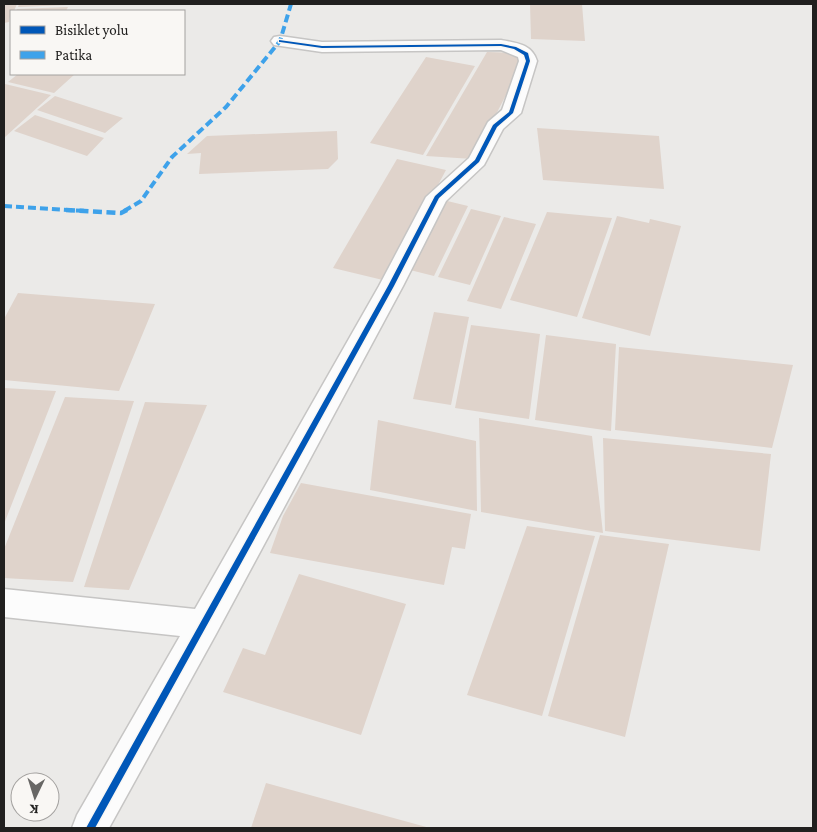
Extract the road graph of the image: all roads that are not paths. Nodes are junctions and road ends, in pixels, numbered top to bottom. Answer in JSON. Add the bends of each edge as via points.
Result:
{"nodes":[{"id":1,"x":280,"y":42,"type":"dead end"},
{"id":2,"x":4,"y":603,"type":"edge"},
{"id":3,"x":205,"y":624,"type":"junction"},
{"id":4,"x":90,"y":828,"type":"edge"}],
"edges":[{"from":1,"to":3,"type":"street","via":[[322,48],[501,45],[526,54],[528,61],[511,113],[495,126],[477,161],[437,197],[387,295]]},
{"from":2,"to":3,"type":"street"},
{"from":3,"to":4,"type":"street"}]}
